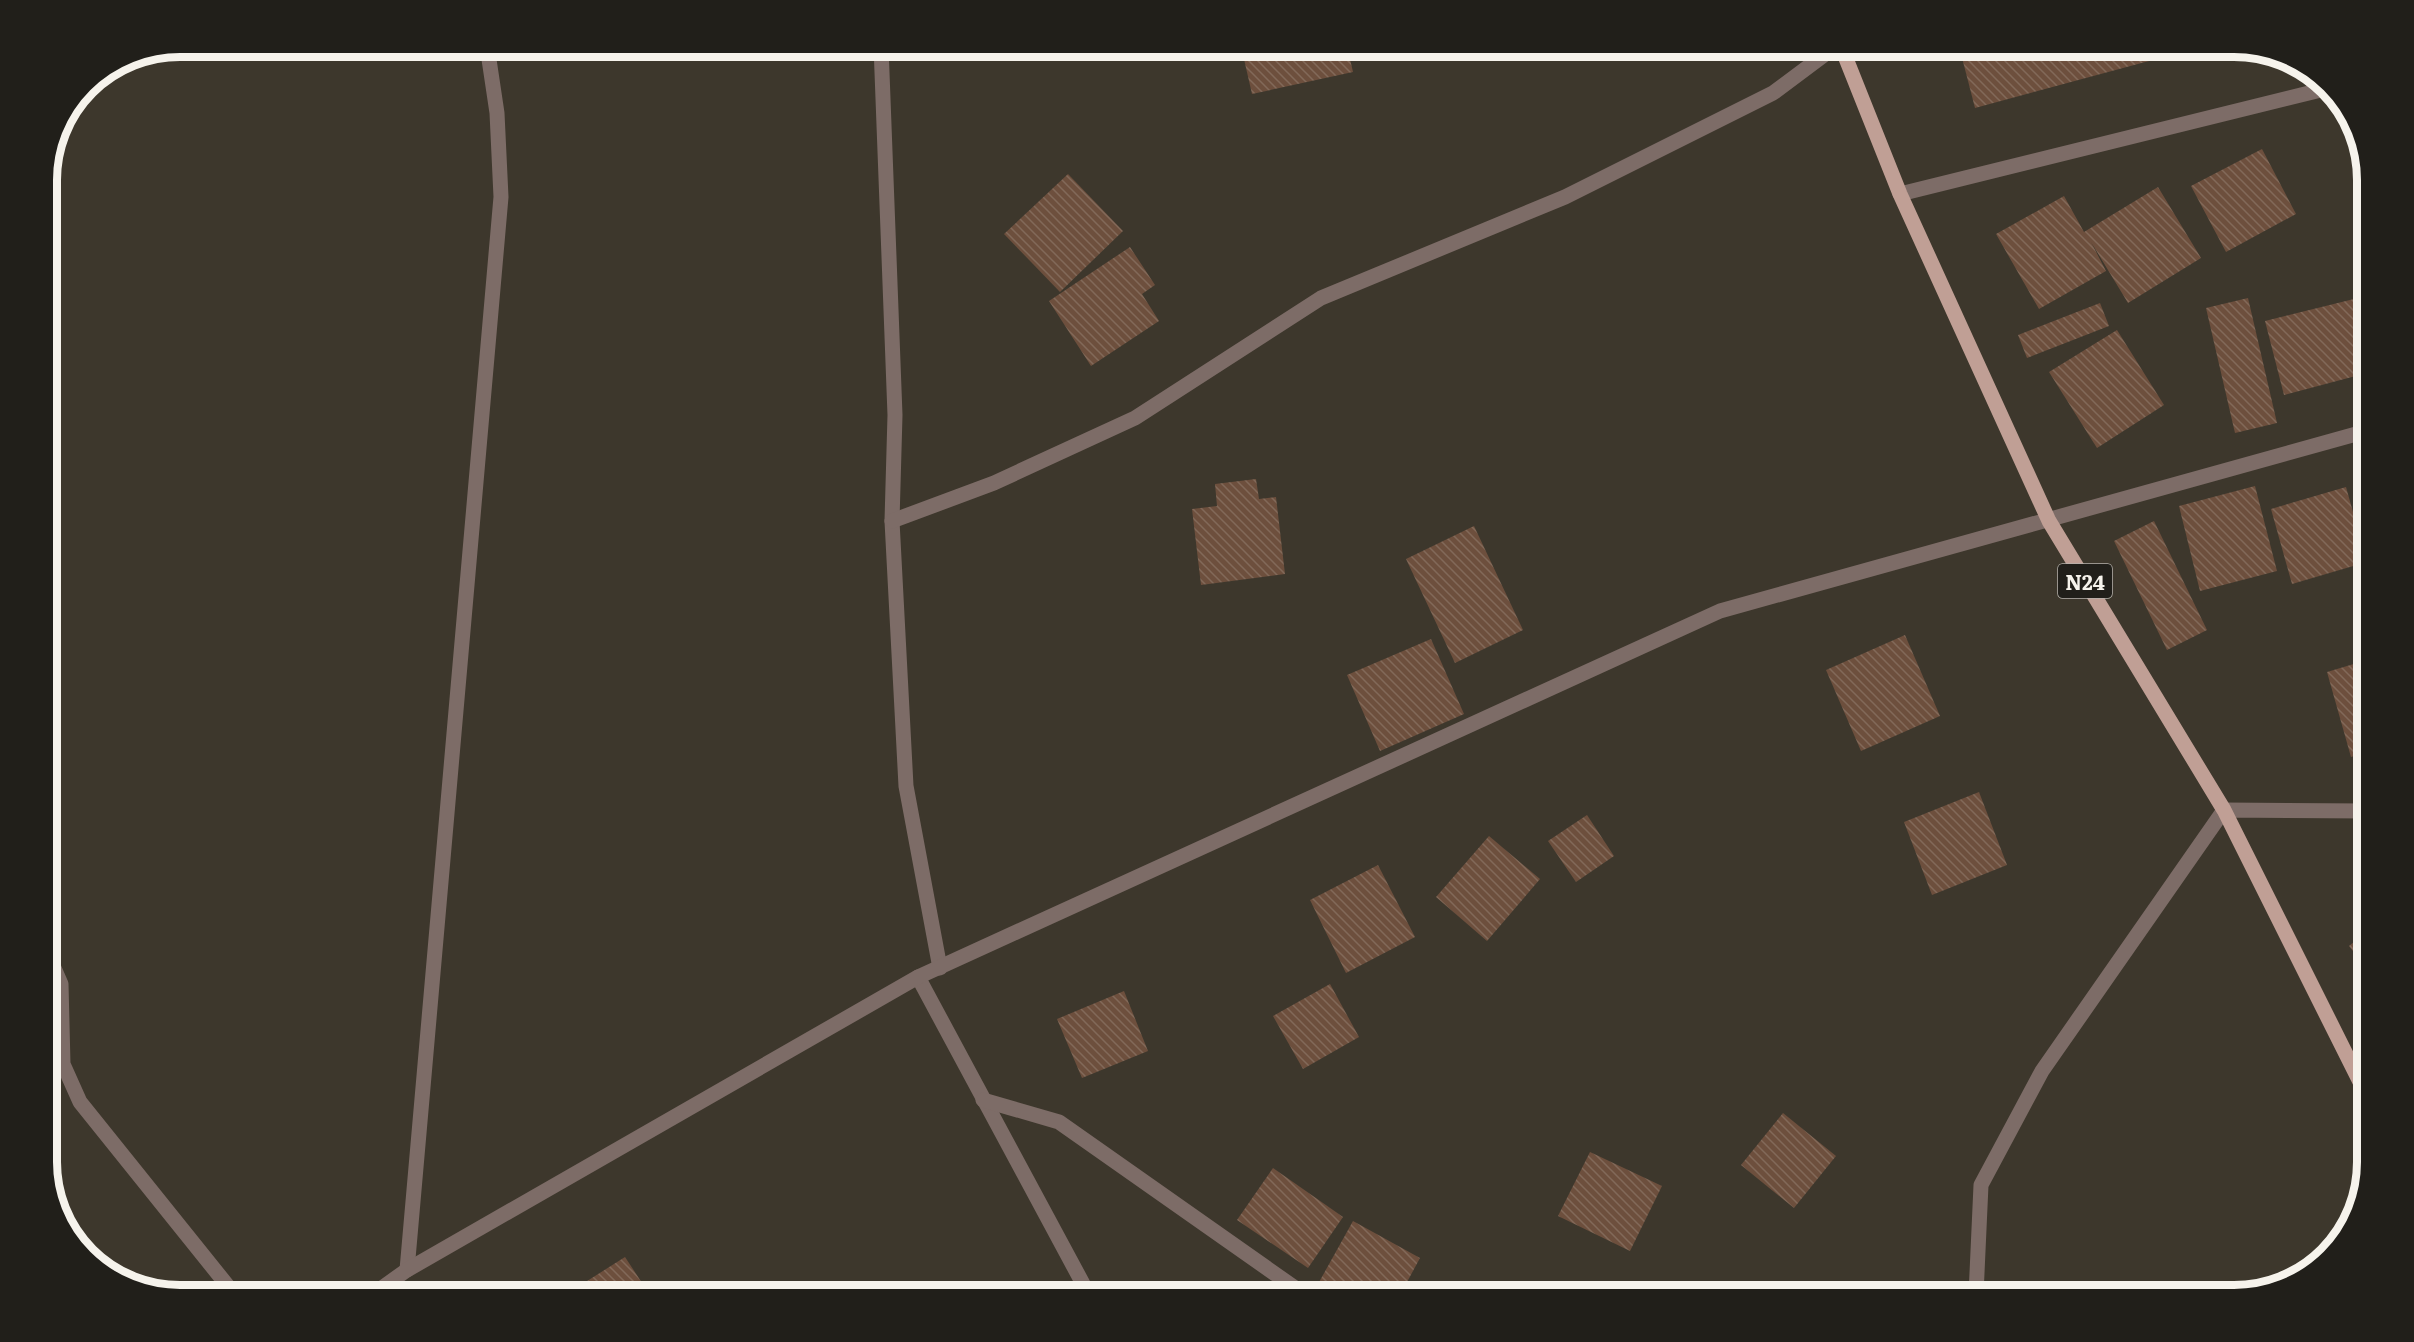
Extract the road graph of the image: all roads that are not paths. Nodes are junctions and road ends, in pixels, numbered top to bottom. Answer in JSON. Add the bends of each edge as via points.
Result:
{"nodes":[{"id":1,"x":489,"y":57,"type":"edge"},
{"id":2,"x":881,"y":57,"type":"edge"},
{"id":3,"x":1821,"y":57,"type":"edge"},
{"id":4,"x":1845,"y":57,"type":"edge"},
{"id":5,"x":2318,"y":91,"type":"edge"},
{"id":6,"x":1900,"y":194,"type":"junction"},
{"id":7,"x":2357,"y":434,"type":"edge"},
{"id":8,"x":892,"y":521,"type":"junction"},
{"id":9,"x":2049,"y":521,"type":"junction"},
{"id":10,"x":2224,"y":810,"type":"junction"},
{"id":11,"x":2357,"y":813,"type":"edge"},
{"id":12,"x":940,"y":968,"type":"junction"},
{"id":13,"x":57,"y":975,"type":"edge"},
{"id":14,"x":918,"y":977,"type":"junction"},
{"id":15,"x":2357,"y":1076,"type":"edge"},
{"id":16,"x":983,"y":1100,"type":"junction"},
{"id":17,"x":407,"y":1270,"type":"junction"},
{"id":18,"x":226,"y":1285,"type":"edge"},
{"id":19,"x":387,"y":1285,"type":"edge"},
{"id":20,"x":1083,"y":1285,"type":"edge"},
{"id":21,"x":1289,"y":1285,"type":"edge"},
{"id":22,"x":1976,"y":1285,"type":"edge"}],
"edges":[{"from":1,"to":17,"type":"street","via":[[497,113],[501,197]]},
{"from":2,"to":8,"type":"street","via":[[895,415]]},
{"from":3,"to":8,"type":"street","via":[[1773,93],[1565,197],[1321,298],[1135,418],[994,483]]},
{"from":4,"to":6,"type":"main road","number":"N24"},
{"from":5,"to":6,"type":"street"},
{"from":6,"to":9,"type":"main road","number":"N24"},
{"from":7,"to":9,"type":"street"},
{"from":8,"to":12,"type":"street","via":[[906,786]]},
{"from":9,"to":10,"type":"main road","number":"N24"},
{"from":9,"to":12,"type":"street","via":[[1720,611]]},
{"from":10,"to":11,"type":"street"},
{"from":10,"to":15,"type":"main road","number":"N24"},
{"from":10,"to":22,"type":"street","via":[[2042,1071],[1981,1185]]},
{"from":12,"to":14,"type":"street"},
{"from":13,"to":18,"type":"street","via":[[61,984],[63,1064],[80,1102]]},
{"from":14,"to":16,"type":"street"},
{"from":14,"to":17,"type":"street"},
{"from":16,"to":20,"type":"street"},
{"from":16,"to":21,"type":"street","via":[[1059,1122]]},
{"from":17,"to":19,"type":"street"}]}
